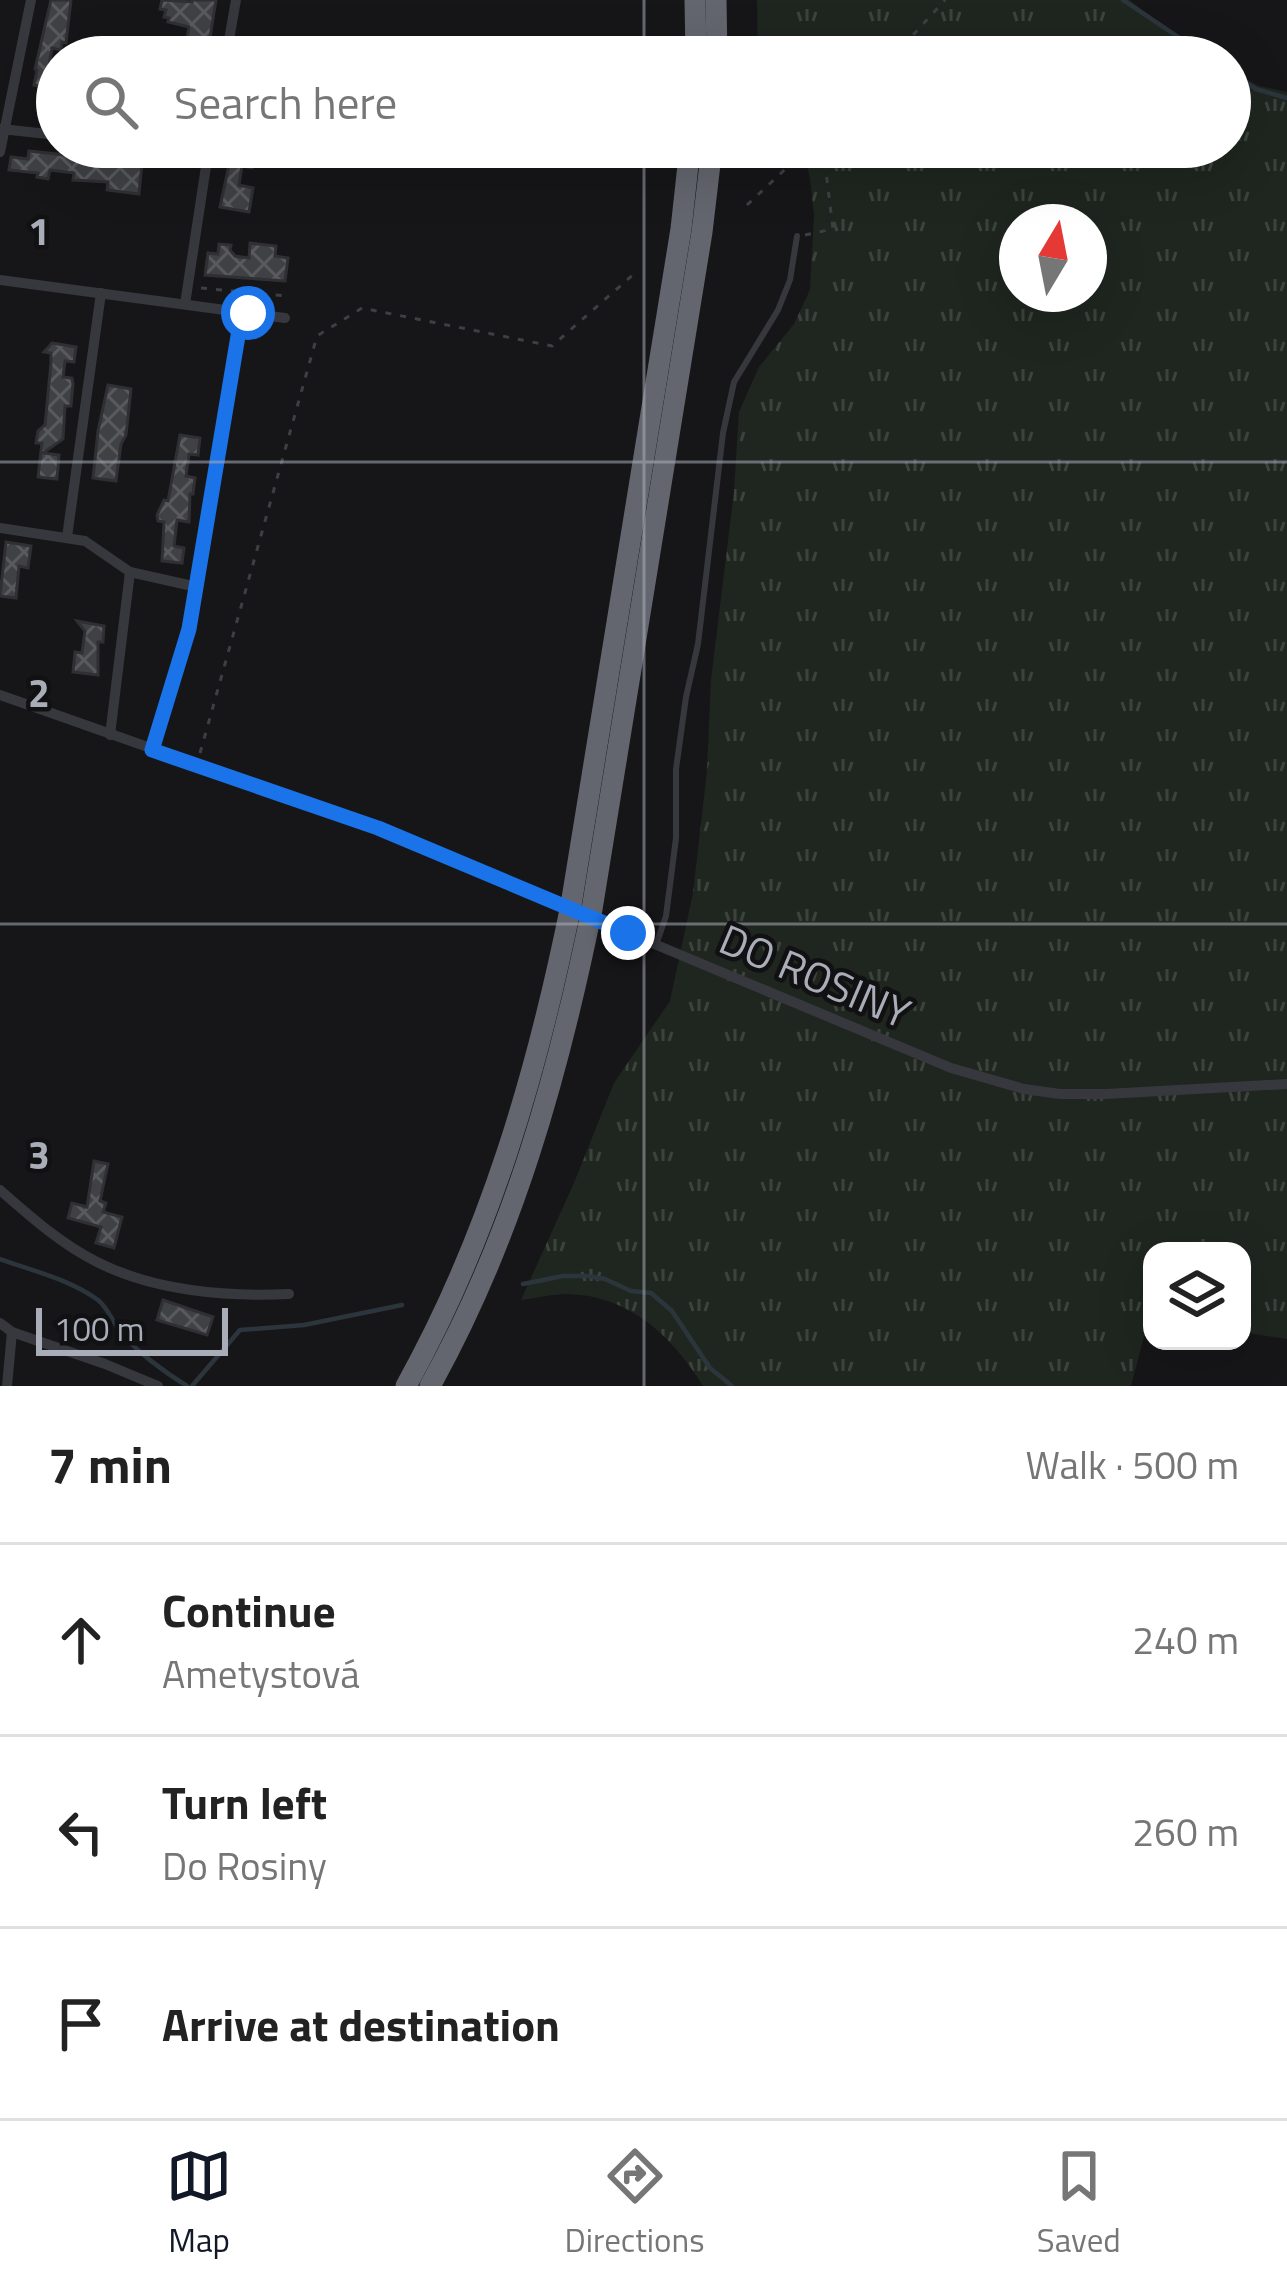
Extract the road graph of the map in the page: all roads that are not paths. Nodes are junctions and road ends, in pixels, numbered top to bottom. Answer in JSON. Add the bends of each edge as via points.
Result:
{"nodes":[{"id":1,"x":31,"y":0,"type":"edge"},
{"id":2,"x":236,"y":0,"type":"edge"},
{"id":3,"x":694,"y":0,"type":"edge"},
{"id":4,"x":716,"y":0,"type":"edge"},
{"id":5,"x":230,"y":36,"type":"edge"},
{"id":6,"x":695,"y":36,"type":"edge"},
{"id":7,"x":717,"y":36,"type":"edge"},
{"id":8,"x":2,"y":129,"type":"edge"},
{"id":9,"x":36,"y":132,"type":"edge"},
{"id":10,"x":0,"y":152,"type":"edge"},
{"id":11,"x":206,"y":168,"type":"edge"},
{"id":12,"x":688,"y":168,"type":"edge"},
{"id":13,"x":709,"y":168,"type":"edge"},
{"id":14,"x":797,"y":236,"type":"road end"},
{"id":15,"x":0,"y":280,"type":"edge"},
{"id":16,"x":101,"y":293,"type":"junction"},
{"id":17,"x":185,"y":304,"type":"junction"},
{"id":18,"x":242,"y":312,"type":"junction"},
{"id":19,"x":285,"y":318,"type":"dead end"},
{"id":20,"x":0,"y":528,"type":"edge"},
{"id":21,"x":67,"y":537,"type":"junction"},
{"id":22,"x":130,"y":572,"type":"junction"},
{"id":23,"x":197,"y":587,"type":"junction"},
{"id":24,"x":0,"y":695,"type":"edge"},
{"id":25,"x":110,"y":735,"type":"junction"},
{"id":26,"x":152,"y":750,"type":"junction"},
{"id":27,"x":656,"y":945,"type":"junction"},
{"id":28,"x":1287,"y":1084,"type":"edge"},
{"id":29,"x":0,"y":1190,"type":"edge"},
{"id":30,"x":289,"y":1294,"type":"dead end"},
{"id":31,"x":0,"y":1323,"type":"edge"},
{"id":32,"x":12,"y":1332,"type":"junction"},
{"id":33,"x":436,"y":1381,"type":"edge"},
{"id":34,"x":7,"y":1386,"type":"edge"},
{"id":35,"x":158,"y":1386,"type":"edge"},
{"id":36,"x":406,"y":1386,"type":"edge"}],
"edges":[{"from":1,"to":8,"type":"street"},
{"from":2,"to":5,"type":"street"},
{"from":3,"to":6,"type":"highway"},
{"from":4,"to":7,"type":"highway"},
{"from":8,"to":9,"type":"street"},
{"from":8,"to":10,"type":"street"},
{"from":11,"to":17,"type":"street"},
{"from":12,"to":36,"type":"highway","via":[[551,999],[494,1196]]},
{"from":13,"to":33,"type":"highway","via":[[572,1003],[514,1203]]},
{"from":14,"to":27,"type":"lane","via":[[790,280],[734,382],[723,433],[676,770],[666,916]]},
{"from":15,"to":16,"type":"street"},
{"from":16,"to":17,"type":"street"},
{"from":16,"to":21,"type":"street"},
{"from":17,"to":18,"type":"street"},
{"from":18,"to":19,"type":"street"},
{"from":18,"to":23,"type":"street"},
{"from":20,"to":21,"type":"street"},
{"from":21,"to":22,"type":"street"},
{"from":22,"to":23,"type":"street"},
{"from":22,"to":25,"type":"street"},
{"from":23,"to":26,"type":"street"},
{"from":24,"to":25,"type":"street","name":"DO ROSINY"},
{"from":25,"to":26,"type":"street","name":"DO ROSINY"},
{"from":26,"to":27,"type":"street","name":"DO ROSINY","bridge":true,"via":[[378,828]]},
{"from":27,"to":28,"type":"street","name":"DO ROSINY","via":[[951,1068],[1024,1089],[1106,1094]]},
{"from":29,"to":30,"type":"street","via":[[71,1247],[134,1277]]},
{"from":31,"to":32,"type":"street"},
{"from":32,"to":34,"type":"street"},
{"from":32,"to":35,"type":"street"}]}
